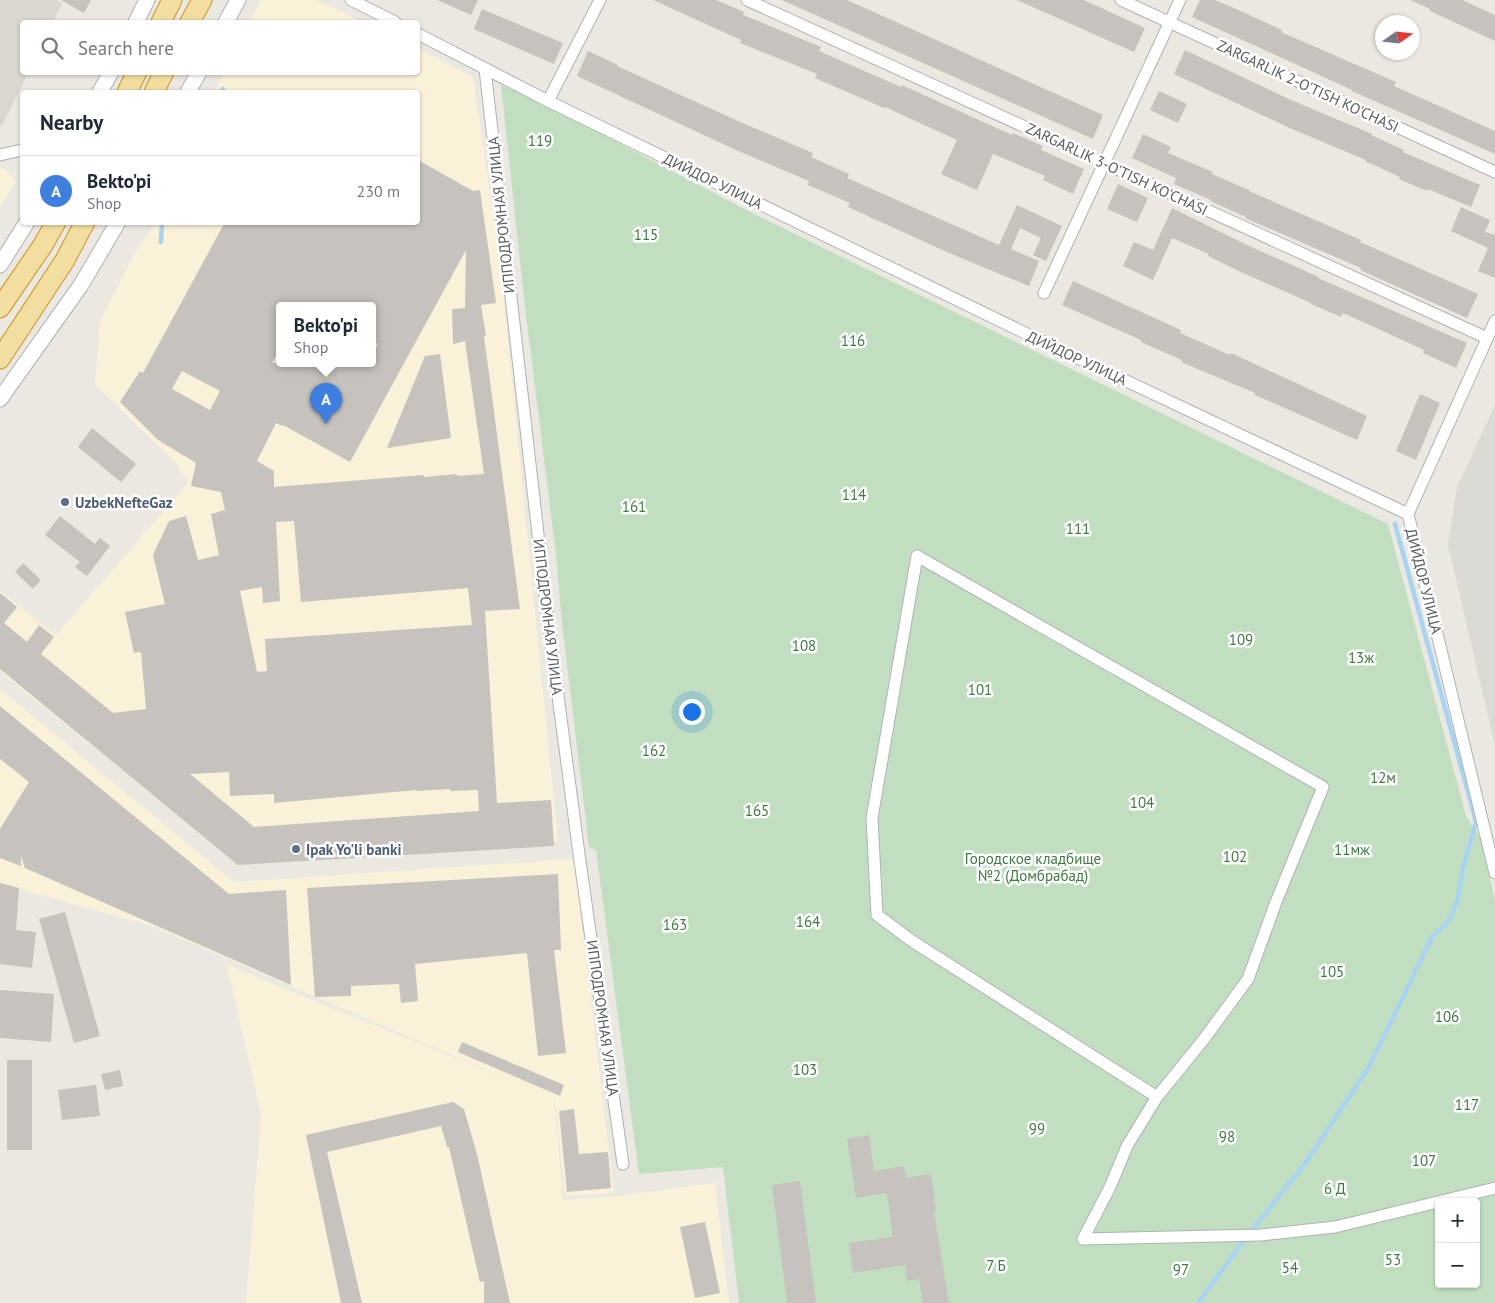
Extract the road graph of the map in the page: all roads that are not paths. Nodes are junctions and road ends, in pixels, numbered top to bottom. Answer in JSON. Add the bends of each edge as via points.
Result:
{"nodes":[{"id":1,"x":147,"y":0,"type":"edge"},
{"id":2,"x":172,"y":0,"type":"edge"},
{"id":3,"x":202,"y":0,"type":"edge"},
{"id":4,"x":238,"y":0,"type":"edge"},
{"id":5,"x":351,"y":0,"type":"edge"},
{"id":6,"x":600,"y":0,"type":"edge"},
{"id":7,"x":747,"y":0,"type":"edge"},
{"id":8,"x":1120,"y":0,"type":"edge"},
{"id":9,"x":1180,"y":0,"type":"edge"},
{"id":10,"x":137,"y":20,"type":"edge"},
{"id":11,"x":162,"y":20,"type":"edge"},
{"id":12,"x":191,"y":20,"type":"edge"},
{"id":13,"x":227,"y":20,"type":"edge"},
{"id":14,"x":391,"y":20,"type":"edge"},
{"id":15,"x":1169,"y":23,"type":"junction"},
{"id":16,"x":420,"y":35,"type":"edge"},
{"id":17,"x":485,"y":69,"type":"junction"},
{"id":18,"x":109,"y":75,"type":"edge"},
{"id":19,"x":162,"y":75,"type":"edge"},
{"id":20,"x":197,"y":75,"type":"edge"},
{"id":21,"x":101,"y":90,"type":"edge"},
{"id":22,"x":155,"y":90,"type":"edge"},
{"id":23,"x":189,"y":90,"type":"edge"},
{"id":24,"x":548,"y":101,"type":"junction"},
{"id":25,"x":20,"y":150,"type":"edge"},
{"id":26,"x":0,"y":154,"type":"edge"},
{"id":27,"x":1104,"y":163,"type":"junction"},
{"id":28,"x":1495,"y":172,"type":"edge"},
{"id":29,"x":25,"y":225,"type":"edge"},
{"id":30,"x":54,"y":225,"type":"edge"},
{"id":31,"x":83,"y":225,"type":"edge"},
{"id":32,"x":116,"y":225,"type":"edge"},
{"id":33,"x":0,"y":265,"type":"edge"},
{"id":34,"x":1044,"y":293,"type":"dead end"},
{"id":35,"x":0,"y":308,"type":"edge"},
{"id":36,"x":1495,"y":321,"type":"edge"},
{"id":37,"x":1487,"y":338,"type":"junction"},
{"id":38,"x":0,"y":359,"type":"edge"},
{"id":39,"x":0,"y":399,"type":"edge"},
{"id":40,"x":1408,"y":514,"type":"junction"},
{"id":41,"x":1495,"y":873,"type":"edge"},
{"id":42,"x":1157,"y":1097,"type":"junction"},
{"id":43,"x":623,"y":1164,"type":"dead end"},
{"id":44,"x":1495,"y":1188,"type":"edge"}],
"edges":[{"from":1,"to":10,"type":"street"},
{"from":2,"to":11,"type":"highway"},
{"from":3,"to":12,"type":"highway"},
{"from":4,"to":13,"type":"street"},
{"from":5,"to":14,"type":"street"},
{"from":6,"to":24,"type":"street"},
{"from":7,"to":27,"type":"street","name":"ZARGARLIK 3-O'TISH KO'CHASI"},
{"from":8,"to":15,"type":"street","name":"ZARGARLIK 2-O'TISH KO'CHASI"},
{"from":9,"to":15,"type":"street"},
{"from":15,"to":27,"type":"street"},
{"from":15,"to":28,"type":"street","name":"ZARGARLIK 2-O'TISH KO'CHASI"},
{"from":16,"to":17,"type":"street","name":"ДИЙДОР УЛИЦА"},
{"from":17,"to":24,"type":"street","name":"ДИЙДОР УЛИЦА"},
{"from":17,"to":43,"type":"street","name":"ИППОДРОМНАЯ УЛИЦА","via":[[547,613]]},
{"from":18,"to":21,"type":"street"},
{"from":19,"to":22,"type":"highway"},
{"from":20,"to":23,"type":"street"},
{"from":24,"to":40,"type":"street","name":"ДИЙДОР УЛИЦА","via":[[1016,329]]},
{"from":25,"to":26,"type":"street"},
{"from":27,"to":34,"type":"street"},
{"from":27,"to":37,"type":"street","name":"ZARGARLIK 3-O'TISH KO'CHASI"},
{"from":29,"to":33,"type":"street"},
{"from":30,"to":35,"type":"highway"},
{"from":31,"to":38,"type":"highway","via":[[65,260]]},
{"from":32,"to":39,"type":"street","via":[[81,285]]},
{"from":36,"to":37,"type":"street"},
{"from":37,"to":40,"type":"street"},
{"from":40,"to":41,"type":"street","name":"ДИЙДОР УЛИЦА"},
{"from":42,"to":42,"type":"street","via":[[1248,979],[1323,788],[917,556],[872,818],[877,916]]},
{"from":42,"to":44,"type":"street","via":[[1127,1146],[1083,1239],[1260,1235],[1335,1227]]}]}
